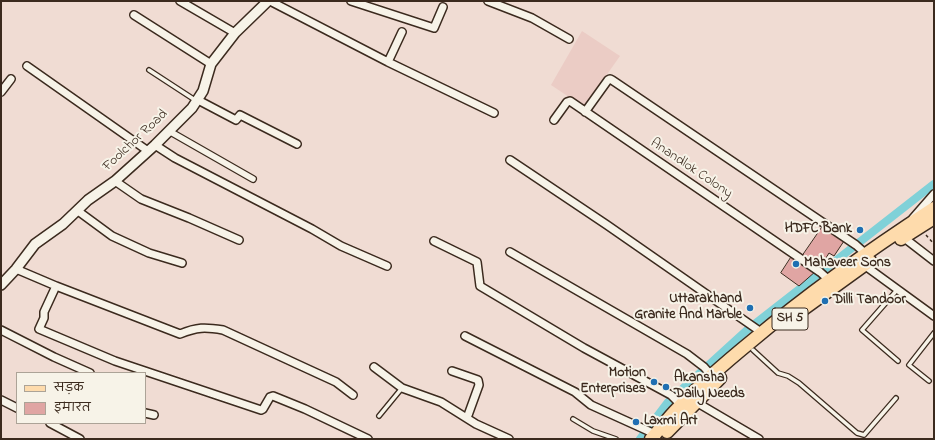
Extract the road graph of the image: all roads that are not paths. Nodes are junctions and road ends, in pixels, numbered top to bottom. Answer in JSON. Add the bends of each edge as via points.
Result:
{"nodes":[{"id":1,"x":180,"y":1,"type":"edge"},
{"id":2,"x":351,"y":1,"type":"edge"},
{"id":3,"x":488,"y":1,"type":"edge"},
{"id":4,"x":265,"y":2,"type":"edge"},
{"id":5,"x":444,"y":7,"type":"dead end"},
{"id":6,"x":134,"y":15,"type":"dead end"},
{"id":7,"x":402,"y":32,"type":"dead end"},
{"id":8,"x":235,"y":33,"type":"junction"},
{"id":9,"x":569,"y":39,"type":"dead end"},
{"id":10,"x":388,"y":62,"type":"junction"},
{"id":11,"x":211,"y":64,"type":"junction"},
{"id":12,"x":27,"y":66,"type":"dead end"},
{"id":13,"x":149,"y":70,"type":"dead end"},
{"id":14,"x":11,"y":79,"type":"dead end"},
{"id":15,"x":1,"y":92,"type":"edge"},
{"id":16,"x":197,"y":101,"type":"junction"},
{"id":17,"x":585,"y":112,"type":"junction"},
{"id":18,"x":494,"y":113,"type":"dead end"},
{"id":19,"x":554,"y":120,"type":"dead end"},
{"id":20,"x":169,"y":131,"type":"junction"},
{"id":21,"x":296,"y":144,"type":"dead end"},
{"id":22,"x":152,"y":148,"type":"junction"},
{"id":23,"x":510,"y":160,"type":"dead end"},
{"id":24,"x":253,"y":179,"type":"dead end"},
{"id":25,"x":115,"y":181,"type":"junction"},
{"id":26,"x":934,"y":194,"type":"edge"},
{"id":27,"x":934,"y":208,"type":"edge"},
{"id":28,"x":78,"y":211,"type":"junction"},
{"id":29,"x":934,"y":218,"type":"edge"},
{"id":30,"x":914,"y":226,"type":"junction"},
{"id":31,"x":903,"y":237,"type":"junction"},
{"id":32,"x":239,"y":240,"type":"dead end"},
{"id":33,"x":434,"y":241,"type":"dead end"},
{"id":34,"x":510,"y":252,"type":"dead end"},
{"id":35,"x":861,"y":252,"type":"junction"},
{"id":36,"x":934,"y":261,"type":"edge"},
{"id":37,"x":182,"y":263,"type":"dead end"},
{"id":38,"x":387,"y":266,"type":"dead end"},
{"id":39,"x":16,"y":269,"type":"junction"},
{"id":40,"x":823,"y":275,"type":"junction"},
{"id":41,"x":2,"y":282,"type":"edge"},
{"id":42,"x":56,"y":286,"type":"junction"},
{"id":43,"x":897,"y":290,"type":"junction"},
{"id":44,"x":934,"y":316,"type":"edge"},
{"id":45,"x":755,"y":328,"type":"junction"},
{"id":46,"x":1,"y":330,"type":"edge"},
{"id":47,"x":934,"y":333,"type":"edge"},
{"id":48,"x":465,"y":336,"type":"dead end"},
{"id":49,"x":753,"y":350,"type":"junction"},
{"id":50,"x":898,"y":361,"type":"dead end"},
{"id":51,"x":374,"y":367,"type":"dead end"},
{"id":52,"x":452,"y":371,"type":"dead end"},
{"id":53,"x":708,"y":371,"type":"junction"},
{"id":54,"x":88,"y":372,"type":"edge"},
{"id":55,"x":929,"y":381,"type":"dead end"},
{"id":56,"x":402,"y":388,"type":"junction"},
{"id":57,"x":353,"y":395,"type":"dead end"},
{"id":58,"x":896,"y":398,"type":"dead end"},
{"id":59,"x":1,"y":400,"type":"edge"},
{"id":60,"x":675,"y":400,"type":"junction"},
{"id":61,"x":696,"y":402,"type":"junction"},
{"id":62,"x":16,"y":408,"type":"edge"},
{"id":63,"x":146,"y":412,"type":"edge"},
{"id":64,"x":154,"y":415,"type":"dead end"},
{"id":65,"x":379,"y":416,"type":"dead end"},
{"id":66,"x":467,"y":418,"type":"junction"},
{"id":67,"x":572,"y":419,"type":"dead end"},
{"id":68,"x":52,"y":424,"type":"edge"},
{"id":69,"x":652,"y":434,"type":"edge"},
{"id":70,"x":80,"y":439,"type":"edge"},
{"id":71,"x":368,"y":439,"type":"edge"},
{"id":72,"x":509,"y":439,"type":"edge"},
{"id":73,"x":616,"y":439,"type":"edge"},
{"id":74,"x":759,"y":439,"type":"edge"}],
"edges":[{"from":1,"to":8,"type":"street"},
{"from":2,"to":5,"type":"street","via":[[434,28]]},
{"from":3,"to":9,"type":"street","via":[[532,18]]},
{"from":4,"to":8,"type":"street","name":"Foolchor Road"},
{"from":4,"to":10,"type":"street"},
{"from":6,"to":11,"type":"street"},
{"from":7,"to":10,"type":"street"},
{"from":8,"to":11,"type":"street","name":"Foolchor Road"},
{"from":10,"to":18,"type":"street"},
{"from":11,"to":16,"type":"street","name":"Foolchor Road","via":[[203,91]]},
{"from":12,"to":22,"type":"street"},
{"from":13,"to":16,"type":"lane"},
{"from":14,"to":15,"type":"street"},
{"from":16,"to":20,"type":"street","name":"Foolchor Road"},
{"from":16,"to":21,"type":"street","via":[[236,120],[240,115]]},
{"from":17,"to":19,"type":"street","name":"Anandlok Colony","via":[[568,101]]},
{"from":17,"to":35,"type":"street","via":[[608,80],[612,80]]},
{"from":17,"to":40,"type":"street","name":"Anandlok Colony"},
{"from":20,"to":22,"type":"street","name":"Foolchor Road"},
{"from":20,"to":24,"type":"street"},
{"from":22,"to":25,"type":"street","name":"Foolchor Road"},
{"from":22,"to":38,"type":"street","via":[[341,246]]},
{"from":23,"to":45,"type":"street"},
{"from":25,"to":28,"type":"street","name":"Foolchor Road","via":[[88,200]]},
{"from":25,"to":32,"type":"street","via":[[141,199]]},
{"from":26,"to":30,"type":"street"},
{"from":27,"to":30,"type":"main road"},
{"from":28,"to":37,"type":"street","via":[[112,236],[149,253]]},
{"from":28,"to":39,"type":"street","name":"Foolchor Road","via":[[35,244]]},
{"from":29,"to":30,"type":"main road","number":"SH 5"},
{"from":30,"to":31,"type":"main road","number":"SH 5"},
{"from":30,"to":35,"type":"main road"},
{"from":31,"to":35,"type":"main road","number":"SH 5"},
{"from":31,"to":36,"type":"street"},
{"from":33,"to":60,"type":"street","via":[[477,262],[481,286]]},
{"from":34,"to":53,"type":"street","via":[[681,350]]},
{"from":35,"to":40,"type":"main road"},
{"from":35,"to":43,"type":"street"},
{"from":35,"to":49,"type":"main road","number":"SH 5","via":[[794,316]]},
{"from":39,"to":41,"type":"street","name":"Foolchor Road"},
{"from":39,"to":42,"type":"street"},
{"from":40,"to":45,"type":"main road"},
{"from":42,"to":57,"type":"street","via":[[180,334],[203,327],[223,330],[336,382]]},
{"from":42,"to":71,"type":"street","via":[[39,329],[115,361],[261,410],[272,396]]},
{"from":43,"to":44,"type":"street"},
{"from":43,"to":50,"type":"lane","via":[[862,330]]},
{"from":45,"to":53,"type":"main road"},
{"from":46,"to":54,"type":"street"},
{"from":47,"to":55,"type":"lane","via":[[910,363],[910,366]]},
{"from":48,"to":69,"type":"street","via":[[575,392],[591,405]]},
{"from":49,"to":58,"type":"lane","via":[[769,366],[799,383],[862,436]]},
{"from":49,"to":61,"type":"main road","number":"SH 5"},
{"from":51,"to":56,"type":"street"},
{"from":52,"to":66,"type":"street","via":[[478,380],[479,385]]},
{"from":53,"to":60,"type":"main road"},
{"from":56,"to":65,"type":"lane"},
{"from":56,"to":66,"type":"street","via":[[441,402]]},
{"from":59,"to":62,"type":"street"},
{"from":60,"to":69,"type":"main road"},
{"from":61,"to":69,"type":"main road","number":"SH 5"},
{"from":61,"to":74,"type":"street"},
{"from":63,"to":64,"type":"street"},
{"from":66,"to":72,"type":"street"},
{"from":67,"to":73,"type":"lane","via":[[593,431]]},
{"from":68,"to":70,"type":"street"}]}
